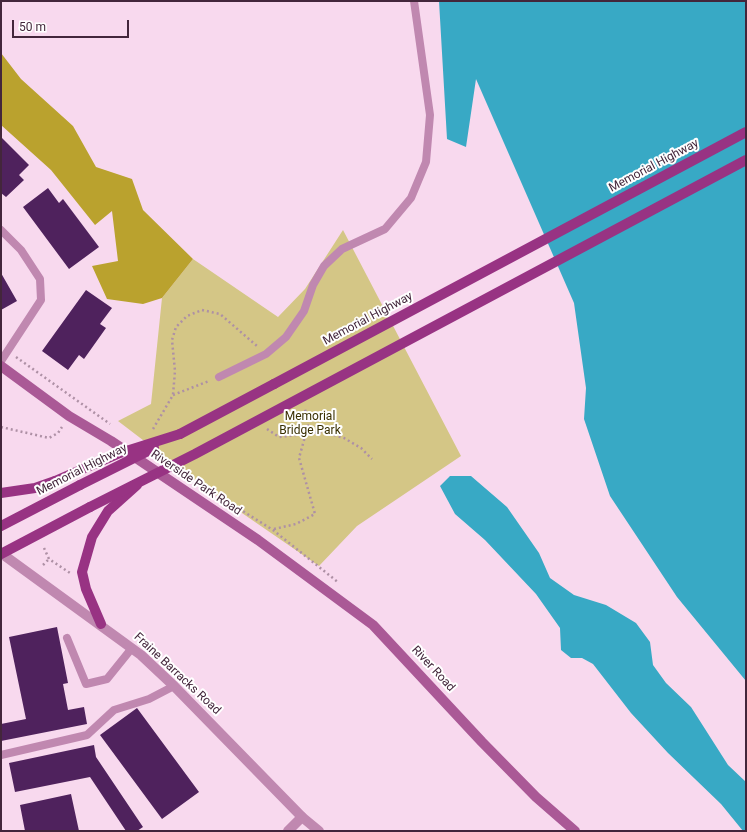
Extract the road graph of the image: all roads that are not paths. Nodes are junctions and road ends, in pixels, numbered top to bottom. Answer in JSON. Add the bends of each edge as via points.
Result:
{"nodes":[{"id":1,"x":414,"y":1,"type":"edge"},
{"id":2,"x":746,"y":132,"type":"edge"},
{"id":3,"x":746,"y":160,"type":"edge"},
{"id":4,"x":1,"y":230,"type":"edge"},
{"id":5,"x":1,"y":361,"type":"edge"},
{"id":6,"x":1,"y":366,"type":"edge"},
{"id":7,"x":219,"y":377,"type":"road end"},
{"id":8,"x":180,"y":434,"type":"junction"},
{"id":9,"x":141,"y":481,"type":"junction"},
{"id":10,"x":1,"y":493,"type":"edge"},
{"id":11,"x":1,"y":526,"type":"edge"},
{"id":12,"x":258,"y":540,"type":"joint"},
{"id":13,"x":1,"y":554,"type":"edge"},
{"id":14,"x":101,"y":624,"type":"junction"},
{"id":15,"x":67,"y":638,"type":"dead end"},
{"id":16,"x":132,"y":648,"type":"junction"},
{"id":17,"x":174,"y":686,"type":"junction"},
{"id":18,"x":1,"y":755,"type":"edge"},
{"id":19,"x":302,"y":817,"type":"junction"},
{"id":20,"x":288,"y":831,"type":"edge"},
{"id":21,"x":319,"y":831,"type":"edge"},
{"id":22,"x":574,"y":831,"type":"edge"}],
"edges":[{"from":1,"to":7,"type":"lane","via":[[430,115],[426,162],[412,198],[385,229],[342,249],[324,266],[313,285],[304,311],[286,337],[266,354]]},
{"from":2,"to":8,"type":"main road","name":"Memorial Highway","bridge":true},
{"from":3,"to":9,"type":"main road","bridge":true,"via":[[202,451]]},
{"from":4,"to":5,"type":"lane","via":[[21,250],[40,279],[41,300]]},
{"from":6,"to":12,"type":"main road","name":"Riverside Park Road","via":[[68,416],[112,441]]},
{"from":8,"to":10,"type":"main road","bridge":true,"via":[[120,453],[35,488]]},
{"from":8,"to":11,"type":"main road","name":"Memorial Highway","bridge":true},
{"from":9,"to":13,"type":"main road","bridge":true},
{"from":9,"to":14,"type":"main road","bridge":true,"via":[[108,511],[92,537],[82,572],[86,589]]},
{"from":12,"to":22,"type":"main road","name":"River Road","via":[[373,625],[482,742]]},
{"from":13,"to":14,"type":"street","name":"Fraine Barracks Road"},
{"from":14,"to":16,"type":"street","name":"Fraine Barracks Road"},
{"from":15,"to":16,"type":"lane","via":[[86,684],[107,679]]},
{"from":16,"to":17,"type":"street","name":"Fraine Barracks Road"},
{"from":17,"to":18,"type":"lane","via":[[114,710],[86,735]]},
{"from":17,"to":19,"type":"street","name":"Fraine Barracks Road"},
{"from":19,"to":20,"type":"street"},
{"from":19,"to":21,"type":"street","name":"Fraine Barracks Road"}]}
